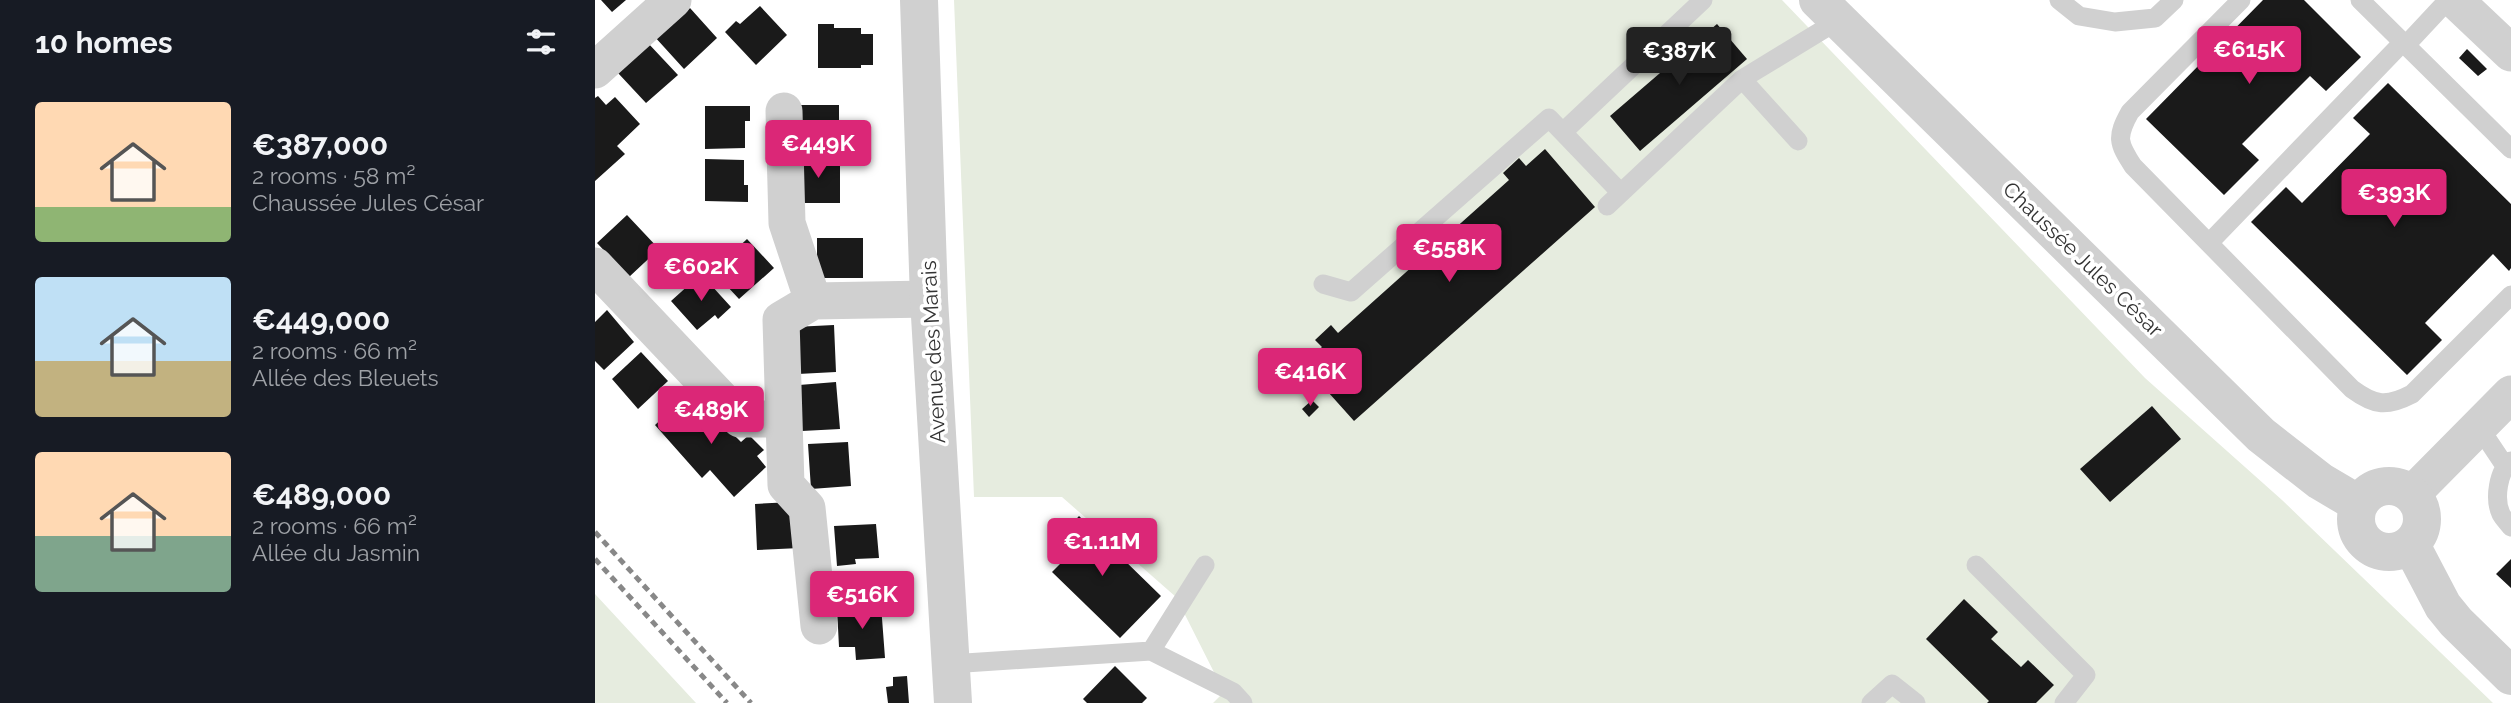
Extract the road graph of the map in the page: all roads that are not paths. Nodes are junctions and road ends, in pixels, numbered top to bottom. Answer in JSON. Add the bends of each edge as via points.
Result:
{"nodes":[{"id":1,"x":673,"y":0,"type":"edge"},
{"id":2,"x":919,"y":0,"type":"edge"},
{"id":3,"x":1703,"y":0,"type":"edge"},
{"id":4,"x":2059,"y":0,"type":"edge"},
{"id":5,"x":2174,"y":0,"type":"edge"},
{"id":6,"x":2241,"y":0,"type":"edge"},
{"id":7,"x":2360,"y":0,"type":"edge"},
{"id":8,"x":2448,"y":0,"type":"edge"},
{"id":9,"x":2455,"y":0,"type":"edge"},
{"id":10,"x":1828,"y":10,"type":"edge"},
{"id":11,"x":2404,"y":43,"type":"junction"},
{"id":12,"x":2511,"y":53,"type":"edge"},
{"id":13,"x":595,"y":70,"type":"edge"},
{"id":14,"x":1742,"y":79,"type":"junction"},
{"id":15,"x":784,"y":111,"type":"dead end"},
{"id":16,"x":1563,"y":132,"type":"junction"},
{"id":17,"x":1798,"y":141,"type":"dead end"},
{"id":18,"x":2511,"y":149,"type":"edge"},
{"id":19,"x":2209,"y":243,"type":"junction"},
{"id":20,"x":595,"y":266,"type":"edge"},
{"id":21,"x":1323,"y":284,"type":"dead end"},
{"id":22,"x":2511,"y":295,"type":"edge"},
{"id":23,"x":929,"y":299,"type":"junction"},
{"id":24,"x":813,"y":301,"type":"junction"},
{"id":25,"x":2511,"y":394,"type":"edge"},
{"id":26,"x":784,"y":419,"type":"junction"},
{"id":27,"x":2479,"y":427,"type":"junction"},
{"id":28,"x":2508,"y":463,"type":"edge"},
{"id":29,"x":2412,"y":495,"type":"junction"},
{"id":30,"x":2359,"y":504,"type":"junction"},
{"id":31,"x":2511,"y":527,"type":"edge"},
{"id":32,"x":2411,"y":545,"type":"junction"},
{"id":33,"x":1205,"y":565,"type":"dead end"},
{"id":34,"x":1976,"y":565,"type":"dead end"},
{"id":35,"x":819,"y":626,"type":"dead end"},
{"id":36,"x":1151,"y":651,"type":"junction"},
{"id":37,"x":950,"y":664,"type":"junction"},
{"id":38,"x":2511,"y":676,"type":"edge"},
{"id":39,"x":953,"y":703,"type":"edge"},
{"id":40,"x":1243,"y":703,"type":"edge"},
{"id":41,"x":1871,"y":703,"type":"edge"},
{"id":42,"x":1916,"y":703,"type":"edge"},
{"id":43,"x":2064,"y":703,"type":"edge"}],
"edges":[{"from":1,"to":13,"type":"street"},
{"from":2,"to":23,"type":"street","name":"Avenue des Marais"},
{"from":3,"to":16,"type":"lane"},
{"from":4,"to":5,"type":"lane","via":[[2079,16],[2115,22],[2155,18]]},
{"from":6,"to":19,"type":"lane","via":[[2130,112],[2120,129],[2120,147],[2133,166]]},
{"from":7,"to":11,"type":"lane"},
{"from":8,"to":11,"type":"lane"},
{"from":9,"to":12,"type":"street"},
{"from":10,"to":14,"type":"lane"},
{"from":10,"to":30,"type":"street","name":"Chaussée Jules César","via":[[2261,435],[2320,481]]},
{"from":11,"to":18,"type":"lane"},
{"from":11,"to":19,"type":"lane"},
{"from":14,"to":16,"type":"lane","via":[[1614,200]]},
{"from":14,"to":17,"type":"lane"},
{"from":15,"to":24,"type":"street","via":[[787,223]]},
{"from":16,"to":21,"type":"lane","via":[[1549,118],[1351,292]]},
{"from":19,"to":22,"type":"lane","via":[[2352,389],[2384,404],[2412,394]]},
{"from":20,"to":26,"type":"street","via":[[740,419]]},
{"from":23,"to":24,"type":"street"},
{"from":23,"to":37,"type":"street","name":"Avenue des Marais"},
{"from":24,"to":26,"type":"street","via":[[781,320]]},
{"from":25,"to":27,"type":"street"},
{"from":26,"to":35,"type":"street","via":[[786,485],[807,508]]},
{"from":27,"to":28,"type":"lane"},
{"from":27,"to":29,"type":"street"},
{"from":28,"to":31,"type":"lane","via":[[2498,488],[2500,513]]},
{"from":29,"to":30,"type":"street","via":[[2400,487],[2380,487]]},
{"from":29,"to":32,"type":"street","via":[[2423,520]]},
{"from":30,"to":32,"type":"street","via":[[2356,524],[2364,542],[2382,552]]},
{"from":32,"to":38,"type":"street","via":[[2443,606]]},
{"from":33,"to":36,"type":"lane"},
{"from":34,"to":43,"type":"lane","via":[[2087,675]]},
{"from":36,"to":37,"type":"lane"},
{"from":36,"to":40,"type":"lane","via":[[1233,692]]},
{"from":37,"to":39,"type":"street","name":"Avenue des Marais"},
{"from":41,"to":42,"type":"lane","via":[[1892,684]]}]}
